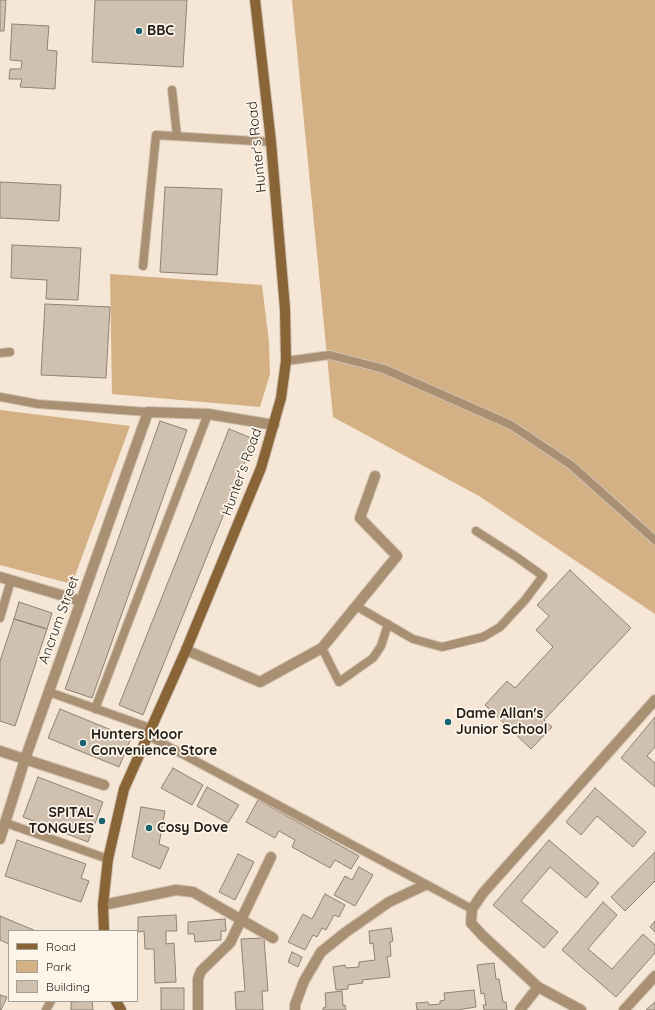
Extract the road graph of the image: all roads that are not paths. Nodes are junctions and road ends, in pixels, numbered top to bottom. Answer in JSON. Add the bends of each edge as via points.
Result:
{"nodes":[{"id":1,"x":255,"y":0,"type":"edge"},
{"id":2,"x":172,"y":90,"type":"dead end"},
{"id":3,"x":176,"y":136,"type":"junction"},
{"id":4,"x":270,"y":142,"type":"junction"},
{"id":5,"x":143,"y":266,"type":"dead end"},
{"id":6,"x":10,"y":352,"type":"dead end"},
{"id":7,"x":0,"y":353,"type":"edge"},
{"id":8,"x":286,"y":361,"type":"junction"},
{"id":9,"x":0,"y":397,"type":"edge"},
{"id":10,"x":148,"y":412,"type":"junction"},
{"id":11,"x":208,"y":414,"type":"junction"},
{"id":12,"x":274,"y":425,"type":"junction"},
{"id":13,"x":375,"y":476,"type":"dead end"},
{"id":14,"x":476,"y":532,"type":"dead end"},
{"id":15,"x":655,"y":540,"type":"edge"},
{"id":16,"x":0,"y":577,"type":"edge"},
{"id":17,"x":11,"y":580,"type":"junction"},
{"id":18,"x":81,"y":601,"type":"junction"},
{"id":19,"x":356,"y":606,"type":"junction"},
{"id":20,"x":0,"y":618,"type":"edge"},
{"id":21,"x":388,"y":624,"type":"junction"},
{"id":22,"x":322,"y":648,"type":"junction"},
{"id":23,"x":186,"y":650,"type":"junction"},
{"id":24,"x":49,"y":692,"type":"junction"},
{"id":25,"x":655,"y":700,"type":"edge"},
{"id":26,"x":95,"y":708,"type":"junction"},
{"id":27,"x":148,"y":732,"type":"junction"},
{"id":28,"x":0,"y":751,"type":"edge"},
{"id":29,"x":25,"y":759,"type":"junction"},
{"id":30,"x":104,"y":785,"type":"dead end"},
{"id":31,"x":6,"y":822,"type":"junction"},
{"id":32,"x":0,"y":839,"type":"edge"},
{"id":33,"x":271,"y":857,"type":"dead end"},
{"id":34,"x":108,"y":859,"type":"junction"},
{"id":35,"x":425,"y":885,"type":"junction"},
{"id":36,"x":103,"y":905,"type":"junction"},
{"id":37,"x":472,"y":909,"type":"junction"},
{"id":38,"x":241,"y":920,"type":"junction"},
{"id":39,"x":104,"y":930,"type":"edge"},
{"id":40,"x":273,"y":938,"type":"dead end"},
{"id":41,"x":655,"y":976,"type":"edge"},
{"id":42,"x":538,"y":987,"type":"junction"},
{"id":43,"x":198,"y":1010,"type":"edge"},
{"id":44,"x":295,"y":1010,"type":"edge"},
{"id":45,"x":520,"y":1010,"type":"edge"},
{"id":46,"x":581,"y":1010,"type":"edge"},
{"id":47,"x":624,"y":1010,"type":"edge"}],
"edges":[{"from":1,"to":4,"type":"street","name":"Hunter's Road"},
{"from":2,"to":3,"type":"lane"},
{"from":3,"to":4,"type":"lane"},
{"from":3,"to":5,"type":"lane","via":[[156,135]]},
{"from":4,"to":8,"type":"street","name":"Hunter's Road","via":[[285,309]]},
{"from":6,"to":7,"type":"lane"},
{"from":8,"to":12,"type":"street","name":"Hunter's Road"},
{"from":8,"to":15,"type":"lane","via":[[330,355],[384,369],[510,425],[571,466]]},
{"from":9,"to":10,"type":"lane","via":[[38,404]]},
{"from":10,"to":11,"type":"street"},
{"from":10,"to":18,"type":"street","name":"Ancrum Street"},
{"from":11,"to":12,"type":"street"},
{"from":11,"to":26,"type":"lane"},
{"from":12,"to":23,"type":"street","name":"Hunter's Road","via":[[261,468]]},
{"from":13,"to":19,"type":"street","via":[[360,518],[397,556]]},
{"from":14,"to":21,"type":"lane","via":[[543,576],[500,627],[483,637],[442,647],[413,639]]},
{"from":16,"to":17,"type":"street"},
{"from":17,"to":18,"type":"street"},
{"from":17,"to":20,"type":"lane"},
{"from":18,"to":24,"type":"street","name":"Ancrum Street"},
{"from":19,"to":21,"type":"lane"},
{"from":19,"to":22,"type":"street"},
{"from":21,"to":22,"type":"lane","via":[[381,646],[373,658],[339,682]]},
{"from":22,"to":23,"type":"street","via":[[260,682]]},
{"from":23,"to":27,"type":"street","name":"Hunter's Road"},
{"from":24,"to":26,"type":"lane"},
{"from":24,"to":29,"type":"street","name":"Ancrum Street"},
{"from":25,"to":37,"type":"street","via":[[483,893]]},
{"from":26,"to":27,"type":"lane"},
{"from":27,"to":34,"type":"street","name":"Hunter's Road","via":[[124,789]]},
{"from":27,"to":35,"type":"lane"},
{"from":28,"to":29,"type":"street"},
{"from":29,"to":30,"type":"street"},
{"from":29,"to":31,"type":"street","name":"Ancrum Street"},
{"from":31,"to":32,"type":"street","name":"Ancrum Street"},
{"from":31,"to":34,"type":"lane"},
{"from":33,"to":38,"type":"street"},
{"from":34,"to":36,"type":"street","name":"Hunter's Road"},
{"from":35,"to":37,"type":"lane"},
{"from":35,"to":44,"type":"street","via":[[389,902],[321,952],[304,981]]},
{"from":36,"to":38,"type":"street","via":[[176,890],[193,892]]},
{"from":36,"to":39,"type":"street","name":"Hunter's Road"},
{"from":37,"to":42,"type":"street","via":[[471,923]]},
{"from":38,"to":40,"type":"street"},
{"from":38,"to":43,"type":"street","via":[[230,943],[201,971],[198,979]]},
{"from":41,"to":47,"type":"street"},
{"from":42,"to":45,"type":"street"},
{"from":42,"to":46,"type":"street"}]}
